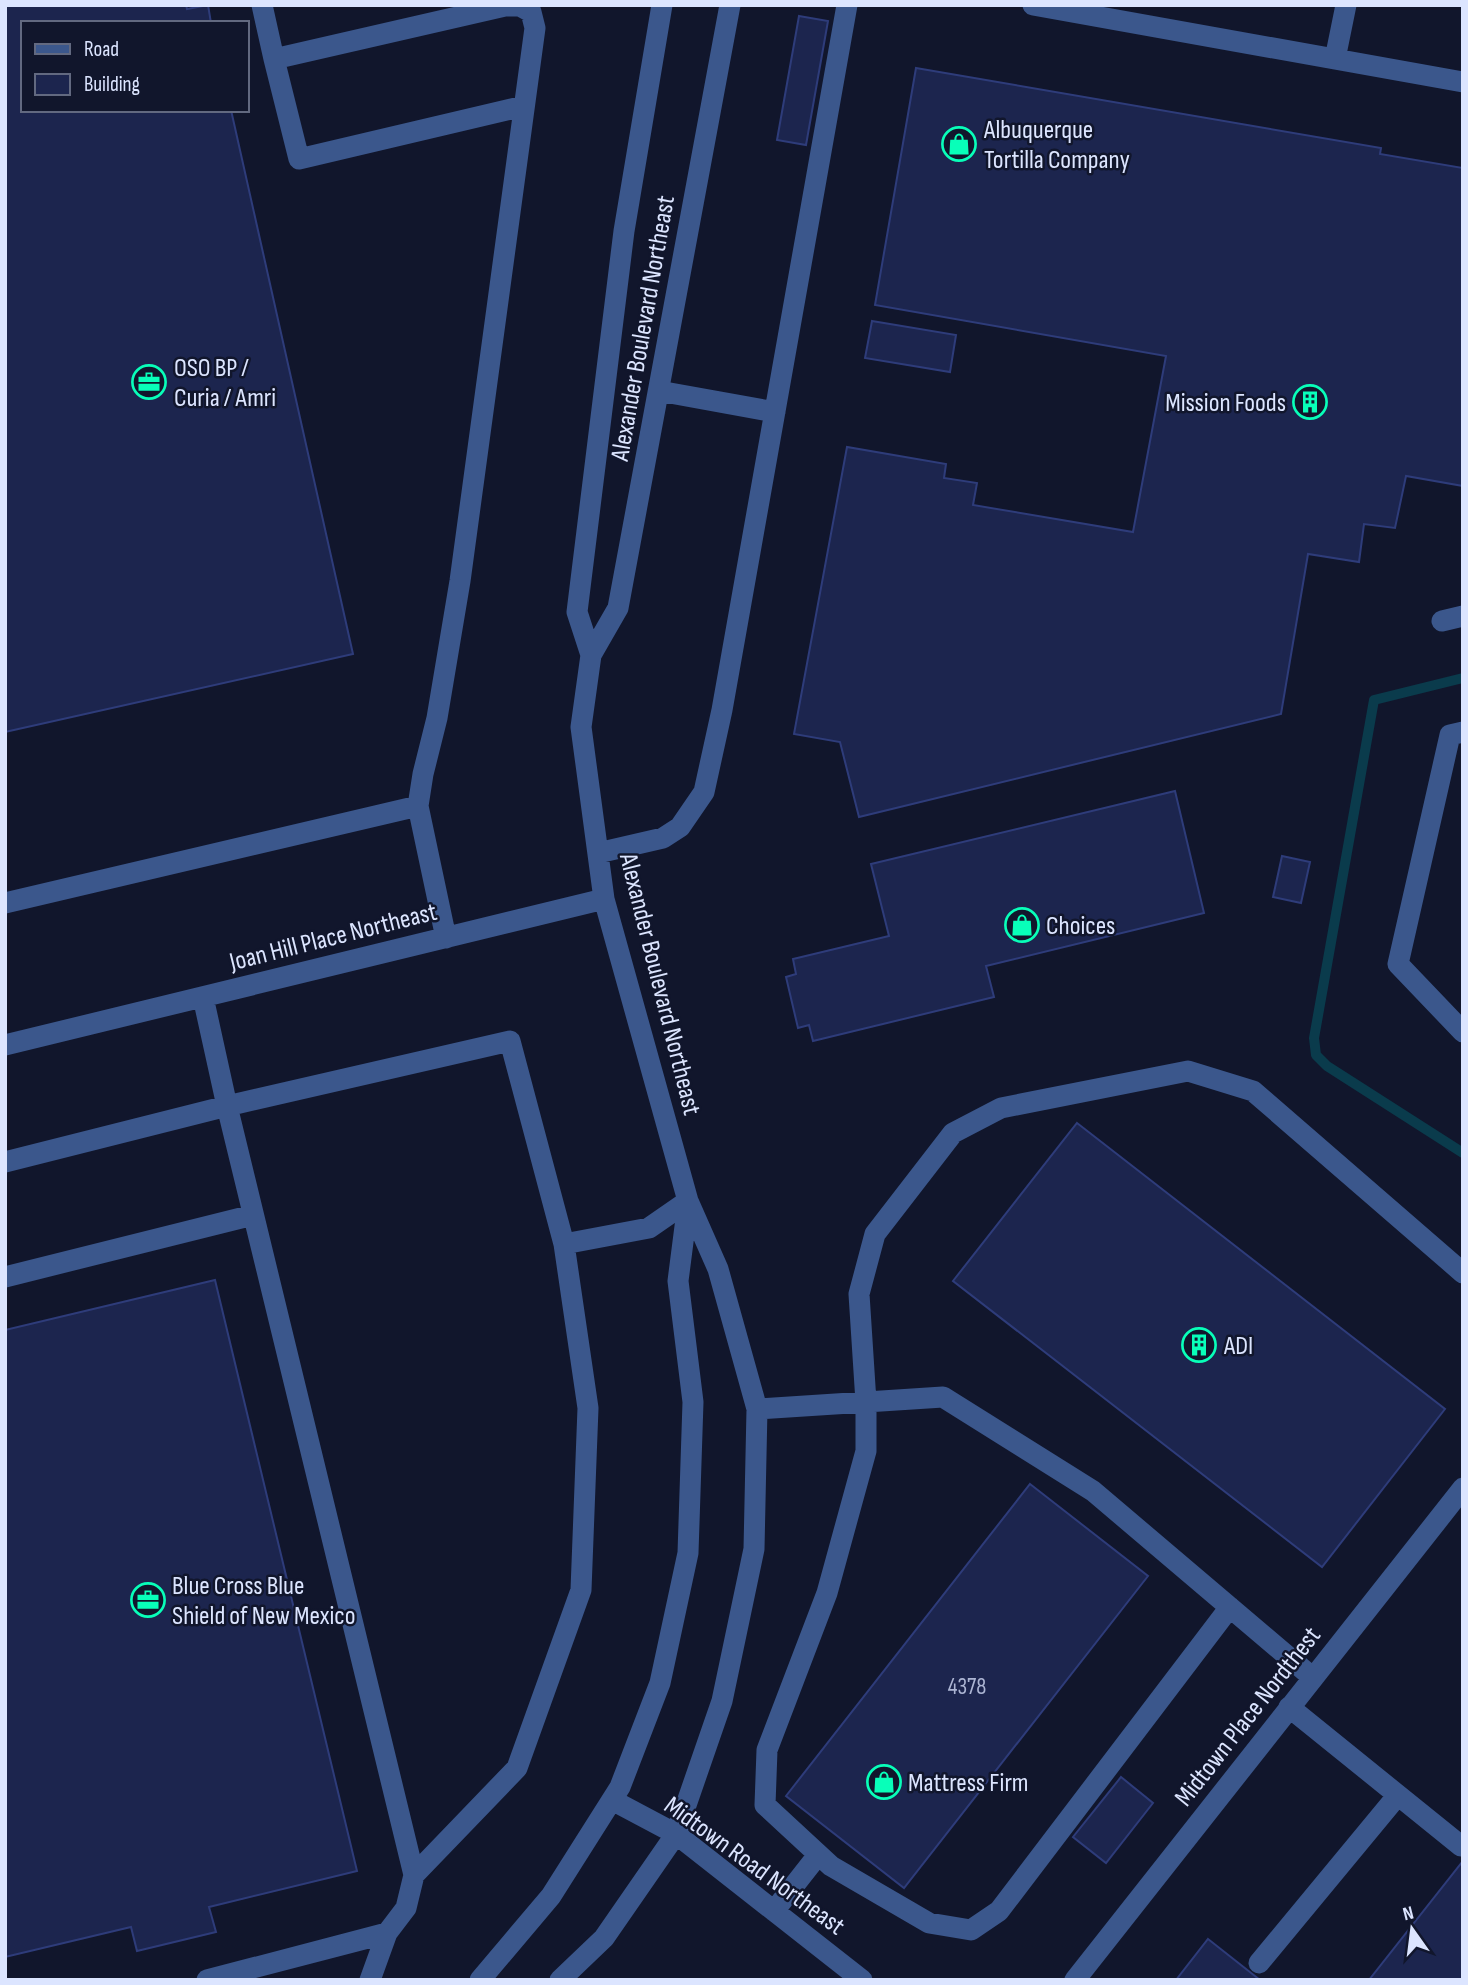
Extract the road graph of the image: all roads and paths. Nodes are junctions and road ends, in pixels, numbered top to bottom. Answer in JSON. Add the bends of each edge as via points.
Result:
{"nodes":[{"id":1,"x":262,"y":5,"type":"edge"},
{"id":2,"x":663,"y":5,"type":"edge"},
{"id":3,"x":730,"y":5,"type":"edge"},
{"id":4,"x":847,"y":5,"type":"edge"},
{"id":5,"x":1033,"y":5,"type":"edge"},
{"id":6,"x":1346,"y":5,"type":"edge"},
{"id":7,"x":1335,"y":59,"type":"junction"},
{"id":8,"x":274,"y":60,"type":"junction"},
{"id":9,"x":1463,"y":82,"type":"edge"},
{"id":10,"x":524,"y":106,"type":"junction"},
{"id":11,"x":659,"y":391,"type":"junction"},
{"id":12,"x":775,"y":412,"type":"junction"},
{"id":13,"x":591,"y":655,"type":"junction"},
{"id":14,"x":1463,"y":732,"type":"edge"},
{"id":15,"x":418,"y":806,"type":"junction"},
{"id":16,"x":598,"y":853,"type":"junction"},
{"id":17,"x":604,"y":899,"type":"junction"},
{"id":18,"x":5,"y":902,"type":"edge"},
{"id":19,"x":446,"y":938,"type":"junction"},
{"id":20,"x":203,"y":997,"type":"junction"},
{"id":21,"x":1463,"y":1032,"type":"edge"},
{"id":22,"x":5,"y":1045,"type":"edge"},
{"id":23,"x":227,"y":1106,"type":"junction"},
{"id":24,"x":5,"y":1162,"type":"edge"},
{"id":25,"x":688,"y":1201,"type":"junction"},
{"id":26,"x":253,"y":1215,"type":"junction"},
{"id":27,"x":564,"y":1244,"type":"junction"},
{"id":28,"x":1463,"y":1272,"type":"edge"},
{"id":29,"x":5,"y":1277,"type":"edge"},
{"id":30,"x":866,"y":1402,"type":"junction"},
{"id":31,"x":757,"y":1409,"type":"junction"},
{"id":32,"x":1463,"y":1488,"type":"edge"},
{"id":33,"x":1230,"y":1607,"type":"junction"},
{"id":34,"x":1312,"y":1677,"type":"junction"},
{"id":35,"x":1289,"y":1707,"type":"junction"},
{"id":36,"x":1398,"y":1795,"type":"junction"},
{"id":37,"x":612,"y":1800,"type":"junction"},
{"id":38,"x":676,"y":1834,"type":"junction"},
{"id":39,"x":1461,"y":1846,"type":"edge"},
{"id":40,"x":818,"y":1855,"type":"junction"},
{"id":41,"x":414,"y":1875,"type":"junction"},
{"id":42,"x":774,"y":1911,"type":"junction"},
{"id":43,"x":387,"y":1933,"type":"junction"},
{"id":44,"x":1259,"y":1963,"type":"dead end"},
{"id":45,"x":207,"y":1980,"type":"edge"},
{"id":46,"x":370,"y":1980,"type":"edge"},
{"id":47,"x":480,"y":1980,"type":"edge"},
{"id":48,"x":560,"y":1980,"type":"edge"},
{"id":49,"x":862,"y":1980,"type":"edge"},
{"id":50,"x":1075,"y":1980,"type":"edge"}],
"edges":[{"from":1,"to":8,"type":"street"},
{"from":2,"to":13,"type":"street","name":"Alexander Boulevard Northeast","via":[[624,231],[576,611]]},
{"from":3,"to":11,"type":"street","name":"Alexander Boulevard Northeast"},
{"from":4,"to":12,"type":"street"},
{"from":5,"to":7,"type":"street"},
{"from":6,"to":7,"type":"street"},
{"from":7,"to":9,"type":"street"},
{"from":8,"to":10,"type":"street","via":[[299,159]]},
{"from":8,"to":10,"type":"street","via":[[520,6],[531,12],[535,28]]},
{"from":10,"to":15,"type":"street","via":[[460,580]]},
{"from":11,"to":12,"type":"street"},
{"from":11,"to":13,"type":"street","name":"Alexander Boulevard Northeast","via":[[618,608]]},
{"from":12,"to":16,"type":"street","via":[[705,792],[680,827],[663,838]]},
{"from":13,"to":16,"type":"street","name":"Alexander Boulevard Northeast","via":[[582,727]]},
{"from":14,"to":21,"type":"street","via":[[1450,735],[1398,964]]},
{"from":15,"to":18,"type":"street"},
{"from":15,"to":19,"type":"street"},
{"from":16,"to":17,"type":"street","name":"Alexander Boulevard Northeast"},
{"from":17,"to":19,"type":"street","name":"Joan Hill Place Northeast"},
{"from":17,"to":25,"type":"street","name":"Alexander Boulevard Northeast"},
{"from":19,"to":20,"type":"street","name":"Joan Hill Place Northeast"},
{"from":20,"to":22,"type":"street","name":"Joan Hill Place Northeast"},
{"from":20,"to":23,"type":"street"},
{"from":23,"to":24,"type":"street"},
{"from":23,"to":26,"type":"street"},
{"from":23,"to":27,"type":"street","via":[[510,1041]]},
{"from":25,"to":27,"type":"street","via":[[649,1228]]},
{"from":25,"to":31,"type":"street","name":"Alexander Boulevard Northeast","via":[[718,1269]]},
{"from":25,"to":37,"type":"street","name":"Alexander Boulevard Northeast","via":[[678,1281],[693,1402],[688,1553],[660,1683]]},
{"from":26,"to":29,"type":"street"},
{"from":26,"to":41,"type":"street"},
{"from":27,"to":41,"type":"street","via":[[588,1408],[581,1590],[517,1768]]},
{"from":28,"to":30,"type":"street","via":[[1253,1091],[1188,1071],[1001,1108],[953,1133],[875,1234],[859,1294]]},
{"from":30,"to":31,"type":"street"},
{"from":30,"to":33,"type":"street","via":[[943,1397],[1093,1491]]},
{"from":30,"to":40,"type":"street","via":[[866,1451],[827,1594],[767,1750],[765,1805]]},
{"from":31,"to":38,"type":"street","name":"Alexander Boulevard Northeast","via":[[754,1549],[722,1701]]},
{"from":32,"to":34,"type":"street","name":"Midtown Place Nordthest"},
{"from":33,"to":34,"type":"street"},
{"from":33,"to":40,"type":"street","via":[[999,1911],[971,1930],[929,1923]]},
{"from":34,"to":35,"type":"street","name":"Midtown Place Nordthest"},
{"from":35,"to":36,"type":"street"},
{"from":35,"to":50,"type":"street","name":"Midtown Place Nordthest"},
{"from":36,"to":39,"type":"street"},
{"from":36,"to":44,"type":"street"},
{"from":37,"to":38,"type":"street","name":"Midtown Road Northeast"},
{"from":37,"to":47,"type":"street","name":"Alexander Boulevard Northeast","via":[[551,1896]]},
{"from":38,"to":42,"type":"street","name":"Midtown Road Northeast"},
{"from":38,"to":48,"type":"street","name":"Alexander Boulevard Northeast","via":[[604,1938]]},
{"from":40,"to":42,"type":"street"},
{"from":41,"to":43,"type":"street","via":[[406,1908]]},
{"from":42,"to":49,"type":"street","name":"Midtown Road Northeast"},
{"from":43,"to":45,"type":"street"},
{"from":43,"to":46,"type":"street"}]}
